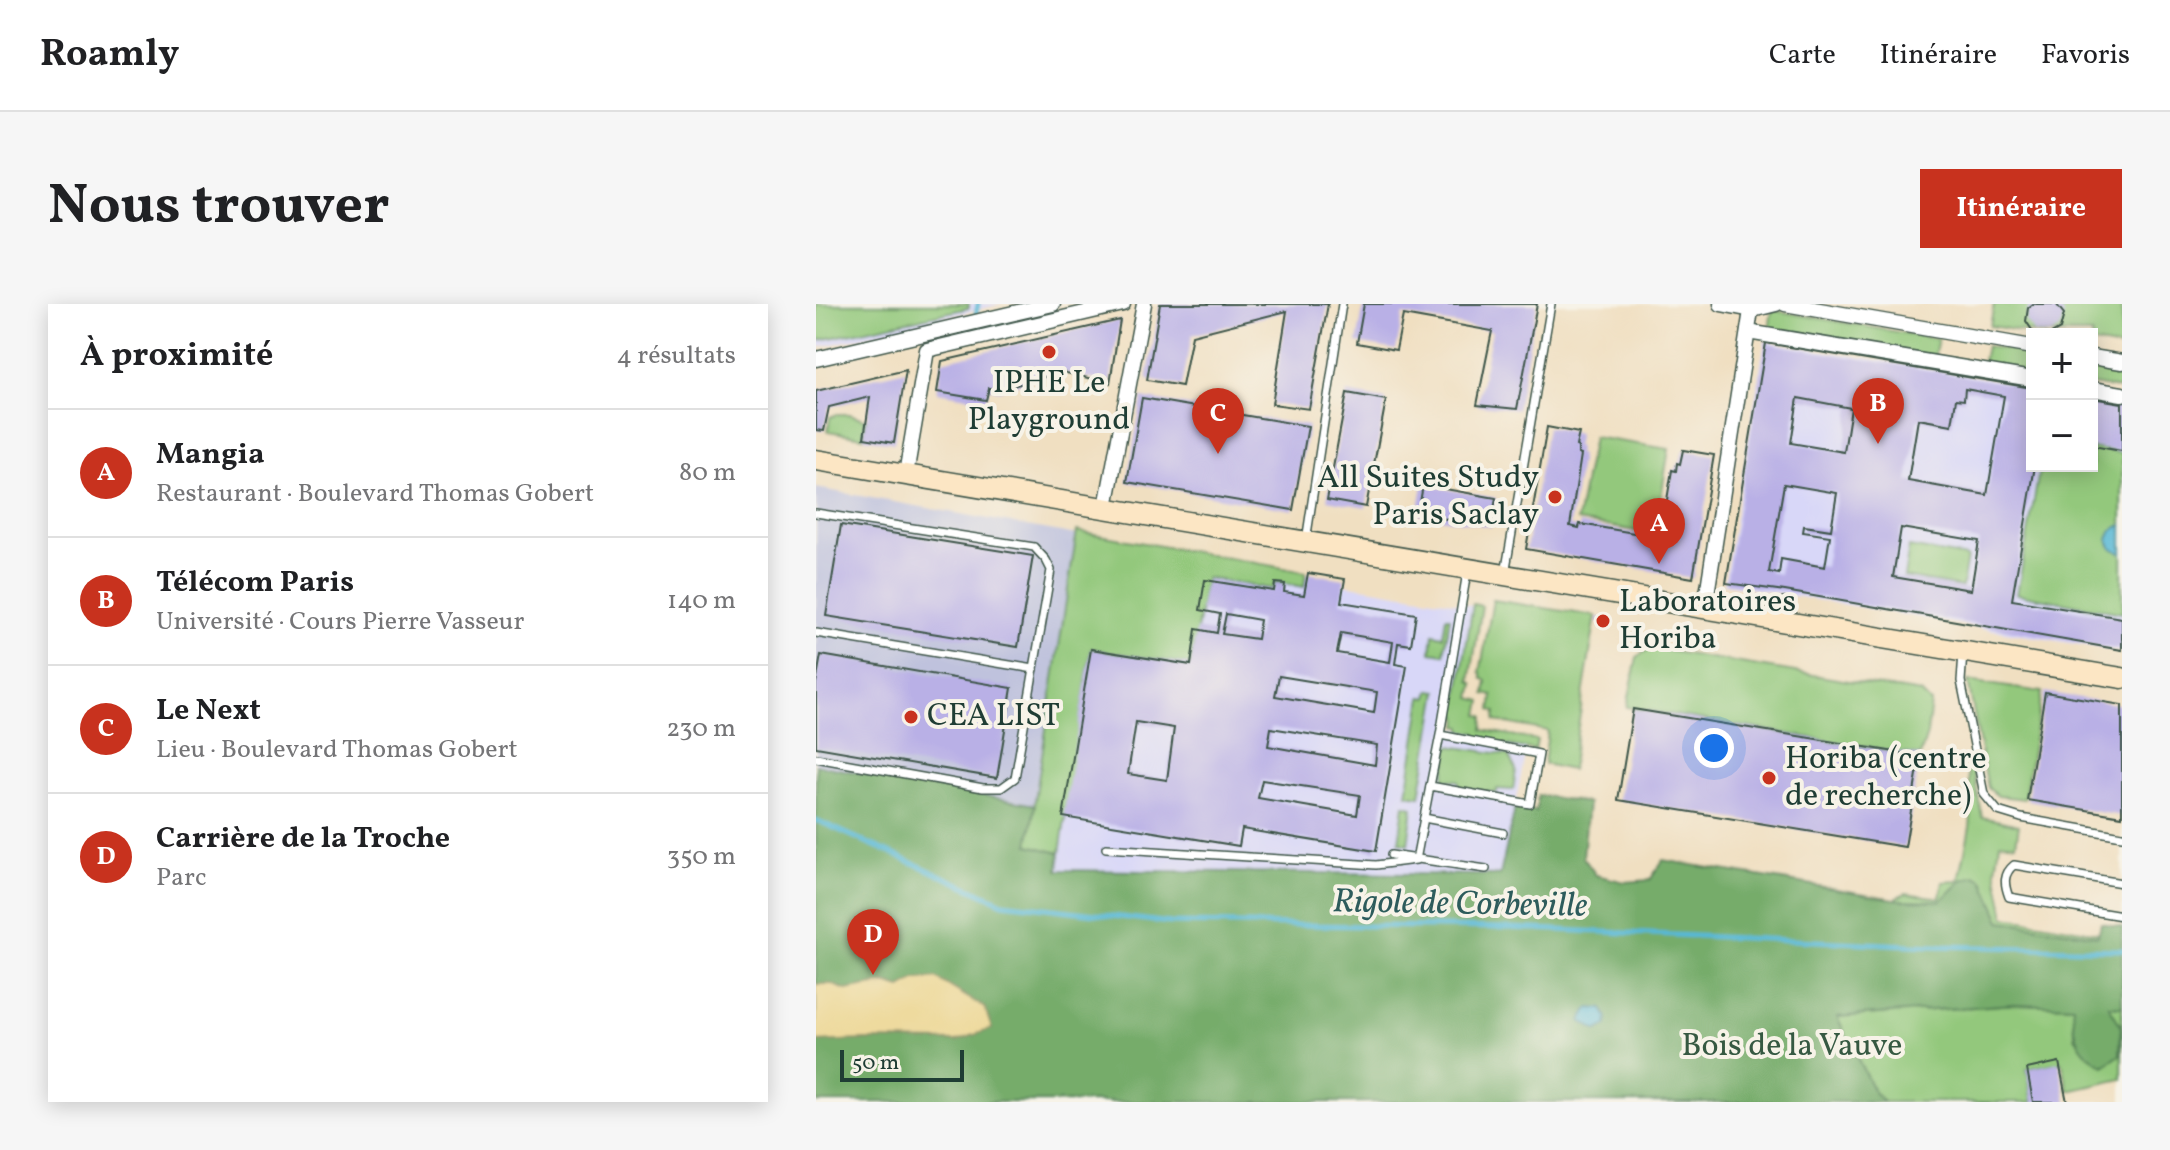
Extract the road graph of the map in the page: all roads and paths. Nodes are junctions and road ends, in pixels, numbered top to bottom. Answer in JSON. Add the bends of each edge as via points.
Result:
{"nodes":[{"id":1,"x":1053,"y":304,"type":"edge"},
{"id":2,"x":1123,"y":304,"type":"edge"},
{"id":3,"x":1144,"y":304,"type":"edge"},
{"id":4,"x":1342,"y":304,"type":"edge"},
{"id":5,"x":1551,"y":304,"type":"edge"},
{"id":6,"x":1721,"y":304,"type":"edge"},
{"id":7,"x":1776,"y":304,"type":"edge"},
{"id":8,"x":1785,"y":304,"type":"edge"},
{"id":9,"x":1752,"y":307,"type":"edge"},
{"id":10,"x":1748,"y":332,"type":"junction"},
{"id":11,"x":2026,"y":346,"type":"edge"},
{"id":12,"x":2098,"y":358,"type":"edge"},
{"id":13,"x":816,"y":359,"type":"edge"},
{"id":14,"x":2122,"y":362,"type":"edge"},
{"id":15,"x":2026,"y":378,"type":"edge"},
{"id":16,"x":2098,"y":390,"type":"edge"},
{"id":17,"x":2122,"y":394,"type":"edge"},
{"id":18,"x":816,"y":460,"type":"edge"},
{"id":19,"x":906,"y":474,"type":"junction"},
{"id":20,"x":1106,"y":507,"type":"junction"},
{"id":21,"x":816,"y":513,"type":"edge"},
{"id":22,"x":1305,"y":543,"type":"junction"},
{"id":23,"x":1467,"y":570,"type":"junction"},
{"id":24,"x":1505,"y":575,"type":"junction"},
{"id":25,"x":1702,"y":609,"type":"junction"},
{"id":26,"x":816,"y":633,"type":"edge"},
{"id":27,"x":1964,"y":651,"type":"junction"},
{"id":28,"x":1034,"y":669,"type":"junction"},
{"id":29,"x":2122,"y":678,"type":"edge"},
{"id":30,"x":1440,"y":735,"type":"junction"},
{"id":31,"x":816,"y":758,"type":"edge"},
{"id":32,"x":1430,"y":786,"type":"junction"},
{"id":33,"x":1424,"y":818,"type":"junction"},
{"id":34,"x":1503,"y":833,"type":"dead end"},
{"id":35,"x":2122,"y":836,"type":"edge"},
{"id":36,"x":1106,"y":848,"type":"dead end"},
{"id":37,"x":1391,"y":855,"type":"dead end"},
{"id":38,"x":1416,"y":860,"type":"junction"},
{"id":39,"x":1486,"y":869,"type":"dead end"},
{"id":40,"x":2122,"y":883,"type":"edge"},
{"id":41,"x":2122,"y":916,"type":"edge"}],
"edges":[{"from":1,"to":13,"type":"street"},
{"from":2,"to":19,"type":"street","via":[[927,350]]},
{"from":3,"to":20,"type":"street"},
{"from":4,"to":22,"type":"lane"},
{"from":5,"to":24,"type":"lane"},
{"from":6,"to":9,"type":"street"},
{"from":7,"to":9,"type":"street"},
{"from":8,"to":11,"type":"street"},
{"from":9,"to":10,"type":"street"},
{"from":10,"to":15,"type":"street"},
{"from":10,"to":25,"type":"street"},
{"from":12,"to":14,"type":"street"},
{"from":16,"to":17,"type":"street"},
{"from":18,"to":19,"type":"main road"},
{"from":19,"to":20,"type":"main road"},
{"from":20,"to":22,"type":"main road"},
{"from":21,"to":28,"type":"lane","via":[[1034,547],[1051,570]]},
{"from":22,"to":23,"type":"main road"},
{"from":23,"to":24,"type":"main road"},
{"from":23,"to":30,"type":"lane"},
{"from":24,"to":25,"type":"main road"},
{"from":25,"to":27,"type":"main road","via":[[1781,610]]},
{"from":26,"to":28,"type":"lane"},
{"from":27,"to":29,"type":"main road"},
{"from":27,"to":35,"type":"lane","via":[[1961,681],[1984,794],[1998,811]]},
{"from":28,"to":31,"type":"lane","via":[[1015,778],[1001,788]]},
{"from":30,"to":32,"type":"lane"},
{"from":30,"to":32,"type":"lane","via":[[1539,754],[1530,804]]},
{"from":32,"to":33,"type":"lane"},
{"from":33,"to":34,"type":"lane"},
{"from":33,"to":38,"type":"lane"},
{"from":36,"to":38,"type":"lane","via":[[1376,865]]},
{"from":37,"to":38,"type":"lane"},
{"from":38,"to":39,"type":"lane"},
{"from":40,"to":41,"type":"lane","via":[[2014,865],[2005,881],[2009,897]]}]}
